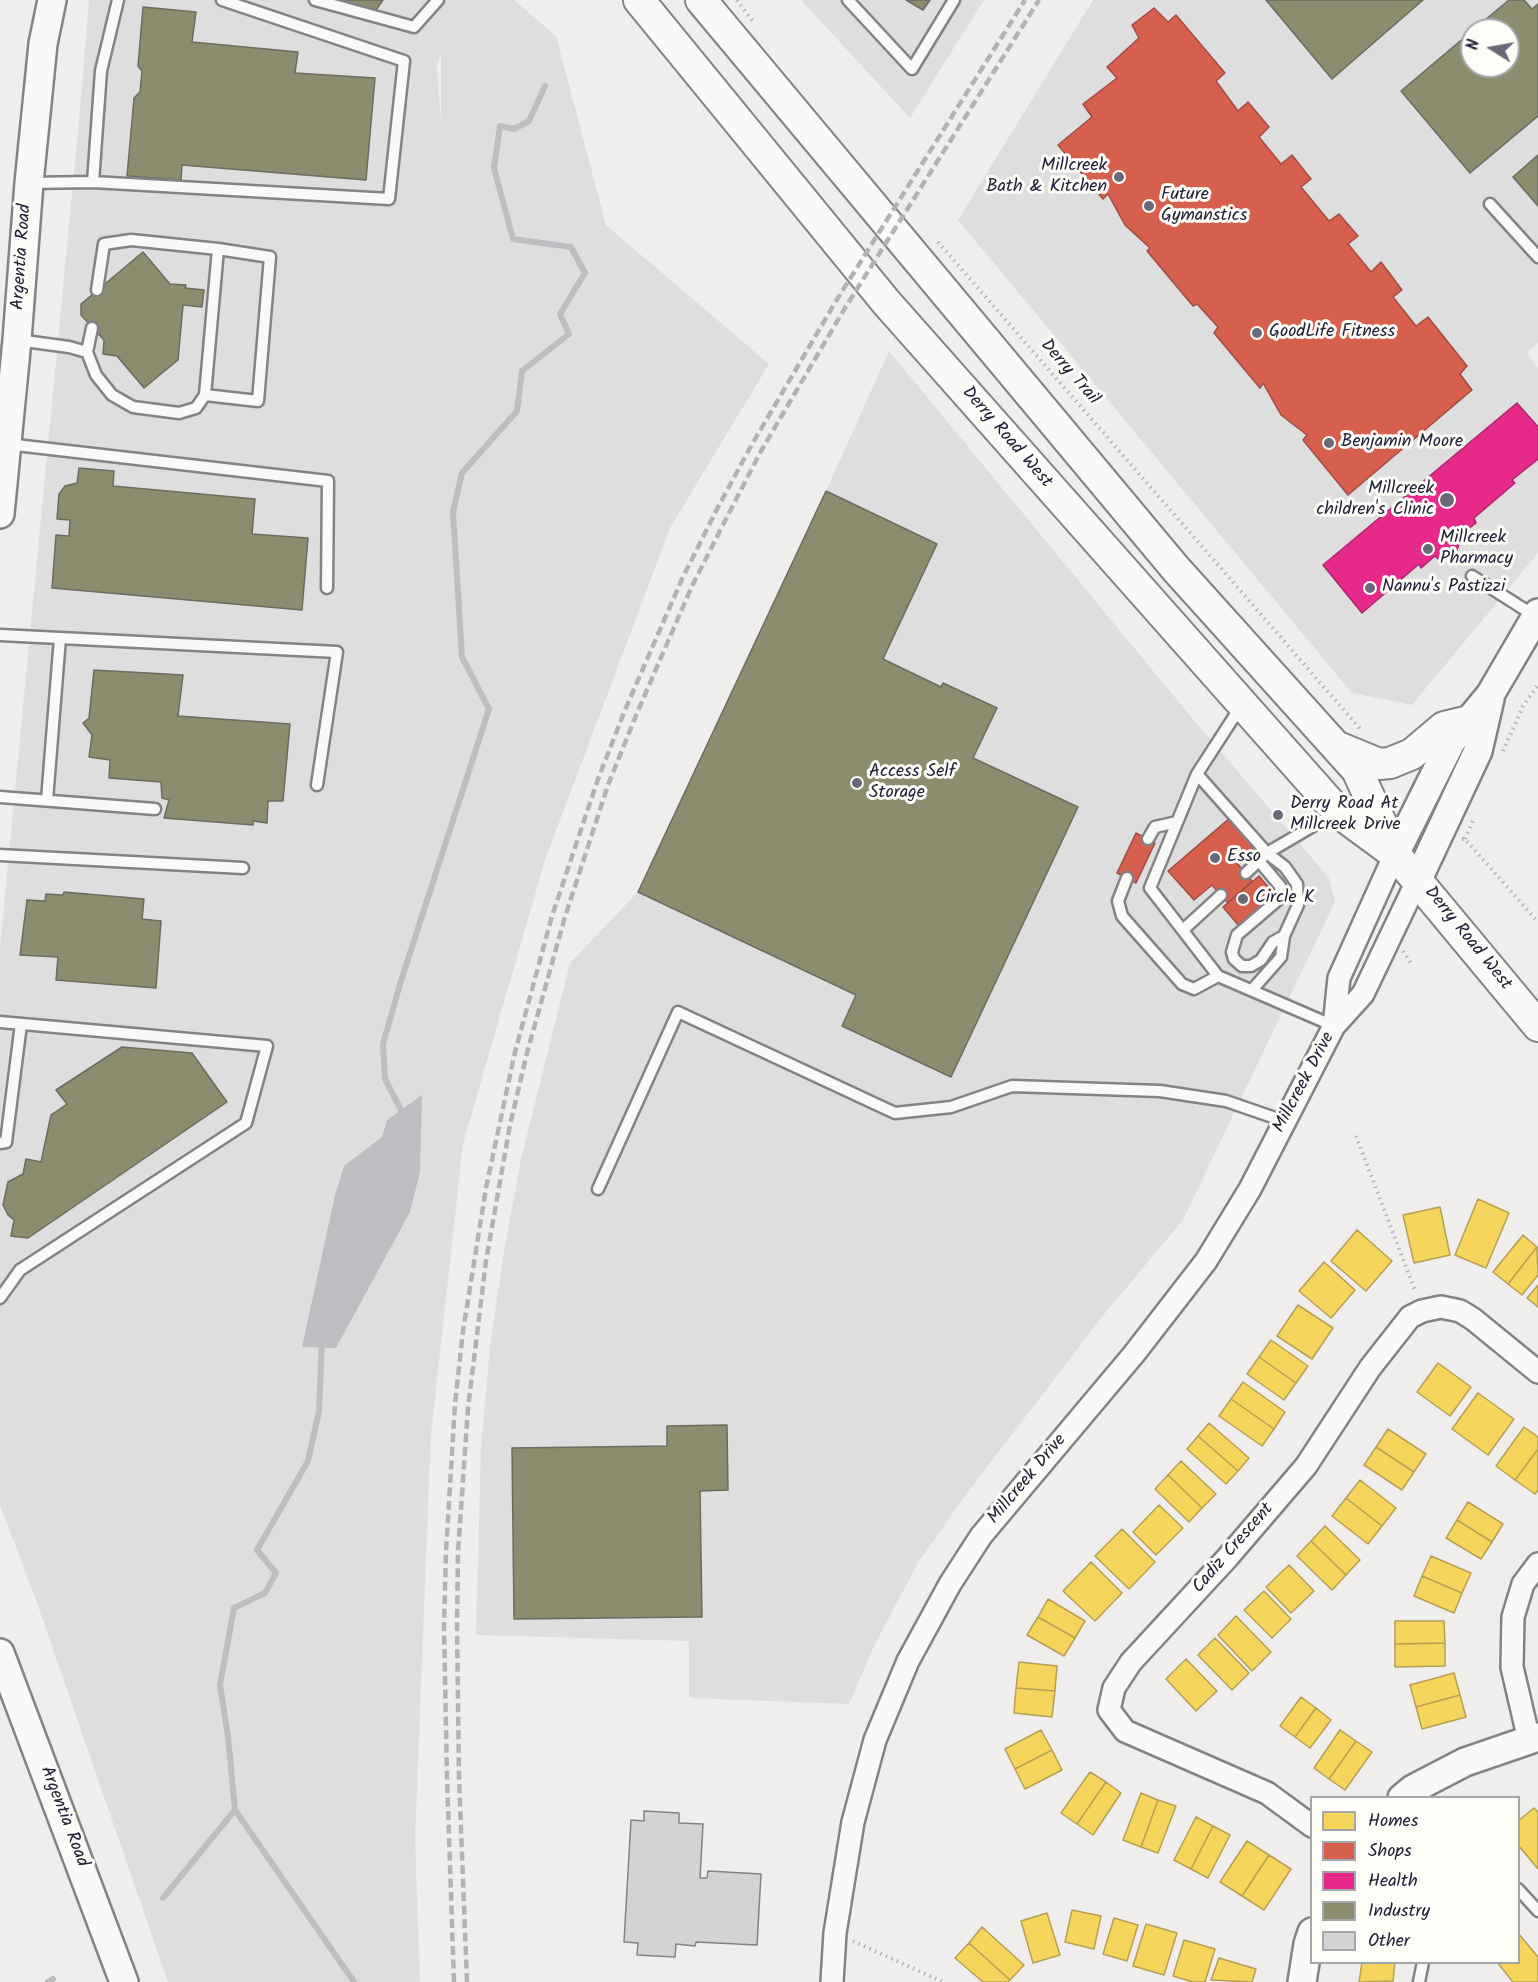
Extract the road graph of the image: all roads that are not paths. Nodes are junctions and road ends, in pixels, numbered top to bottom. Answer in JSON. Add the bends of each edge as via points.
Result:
{"nodes":[{"id":1,"x":52,"y":0,"type":"edge"},
{"id":2,"x":118,"y":0,"type":"edge"},
{"id":3,"x":222,"y":0,"type":"edge"},
{"id":4,"x":315,"y":0,"type":"edge"},
{"id":5,"x":438,"y":0,"type":"edge"},
{"id":6,"x":639,"y":0,"type":"edge"},
{"id":7,"x":701,"y":0,"type":"edge"},
{"id":8,"x":848,"y":0,"type":"edge"},
{"id":9,"x":954,"y":0,"type":"edge"},
{"id":10,"x":93,"y":182,"type":"junction"},
{"id":11,"x":29,"y":183,"type":"junction"},
{"id":12,"x":1490,"y":204,"type":"dead end"},
{"id":13,"x":218,"y":249,"type":"junction"},
{"id":14,"x":1538,"y":256,"type":"edge"},
{"id":15,"x":97,"y":290,"type":"dead end"},
{"id":16,"x":92,"y":328,"type":"dead end"},
{"id":17,"x":17,"y":340,"type":"junction"},
{"id":18,"x":87,"y":352,"type":"junction"},
{"id":19,"x":205,"y":395,"type":"junction"},
{"id":20,"x":7,"y":444,"type":"junction"},
{"id":21,"x":0,"y":514,"type":"edge"},
{"id":22,"x":1472,"y":576,"type":"dead end"},
{"id":23,"x":327,"y":588,"type":"dead end"},
{"id":24,"x":1537,"y":614,"type":"edge"},
{"id":25,"x":0,"y":635,"type":"edge"},
{"id":26,"x":60,"y":638,"type":"junction"},
{"id":27,"x":1491,"y":694,"type":"junction"},
{"id":28,"x":1243,"y":703,"type":"junction"},
{"id":29,"x":1469,"y":721,"type":"junction"},
{"id":30,"x":1338,"y":747,"type":"junction"},
{"id":31,"x":1197,"y":774,"type":"junction"},
{"id":32,"x":317,"y":785,"type":"dead end"},
{"id":33,"x":0,"y":797,"type":"edge"},
{"id":34,"x":48,"y":800,"type":"junction"},
{"id":35,"x":155,"y":809,"type":"dead end"},
{"id":36,"x":1338,"y":812,"type":"junction"},
{"id":37,"x":1177,"y":822,"type":"junction"},
{"id":38,"x":1148,"y":839,"type":"dead end"},
{"id":39,"x":1395,"y":854,"type":"junction"},
{"id":40,"x":0,"y":855,"type":"edge"},
{"id":41,"x":1263,"y":857,"type":"junction"},
{"id":42,"x":243,"y":868,"type":"dead end"},
{"id":43,"x":1246,"y":873,"type":"dead end"},
{"id":44,"x":1127,"y":878,"type":"dead end"},
{"id":45,"x":1418,"y":879,"type":"junction"},
{"id":46,"x":1221,"y":895,"type":"dead end"},
{"id":47,"x":1184,"y":929,"type":"junction"},
{"id":48,"x":1284,"y":936,"type":"junction"},
{"id":49,"x":1218,"y":976,"type":"junction"},
{"id":50,"x":1252,"y":990,"type":"junction"},
{"id":51,"x":0,"y":1022,"type":"edge"},
{"id":52,"x":21,"y":1024,"type":"junction"},
{"id":53,"x":1334,"y":1026,"type":"junction"},
{"id":54,"x":1538,"y":1026,"type":"edge"},
{"id":55,"x":1284,"y":1121,"type":"junction"},
{"id":56,"x":0,"y":1143,"type":"edge"},
{"id":57,"x":598,"y":1189,"type":"dead end"},
{"id":58,"x":0,"y":1298,"type":"edge"},
{"id":59,"x":1538,"y":1372,"type":"edge"},
{"id":60,"x":1538,"y":1564,"type":"edge"},
{"id":61,"x":0,"y":1653,"type":"edge"},
{"id":62,"x":1533,"y":1739,"type":"edge"},
{"id":63,"x":1403,"y":1796,"type":"edge"},
{"id":64,"x":1310,"y":1825,"type":"edge"},
{"id":65,"x":1520,"y":1890,"type":"edge"},
{"id":66,"x":1538,"y":1911,"type":"edge"},
{"id":67,"x":1310,"y":1936,"type":"edge"},
{"id":68,"x":1423,"y":1964,"type":"edge"},
{"id":69,"x":124,"y":1982,"type":"edge"},
{"id":70,"x":832,"y":1982,"type":"edge"},
{"id":71,"x":1302,"y":1982,"type":"edge"},
{"id":72,"x":1419,"y":1982,"type":"edge"}],
"edges":[{"from":1,"to":11,"type":"street","name":"Argentia Road","via":[[43,44]]},
{"from":2,"to":10,"type":"lane","via":[[101,71]]},
{"from":3,"to":10,"type":"lane","via":[[404,61],[389,199]]},
{"from":4,"to":5,"type":"lane","via":[[414,27]]},
{"from":6,"to":28,"type":"main road","name":"Derry Road West","via":[[886,302]]},
{"from":7,"to":30,"type":"main road","name":"Derry Road West","via":[[1176,569]]},
{"from":8,"to":9,"type":"lane","via":[[912,69]]},
{"from":10,"to":11,"type":"lane"},
{"from":11,"to":17,"type":"street","name":"Argentia Road"},
{"from":12,"to":14,"type":"lane"},
{"from":13,"to":15,"type":"lane","via":[[131,240],[104,244]]},
{"from":13,"to":19,"type":"lane"},
{"from":13,"to":19,"type":"lane","via":[[270,257],[258,401]]},
{"from":16,"to":18,"type":"lane"},
{"from":17,"to":18,"type":"lane"},
{"from":17,"to":20,"type":"street","name":"Argentia Road"},
{"from":18,"to":19,"type":"lane","via":[[96,375],[112,395],[133,407],[179,413],[196,408]]},
{"from":20,"to":21,"type":"street","name":"Argentia Road"},
{"from":20,"to":23,"type":"lane","via":[[328,482]]},
{"from":22,"to":24,"type":"lane"},
{"from":24,"to":27,"type":"street","name":"Millcreek Drive"},
{"from":25,"to":26,"type":"lane"},
{"from":26,"to":32,"type":"lane","via":[[337,652]]},
{"from":26,"to":34,"type":"lane"},
{"from":27,"to":29,"type":"street","name":"Millcreek Drive"},
{"from":27,"to":45,"type":"street","name":"Millcreek Drive","via":[[1478,751]]},
{"from":28,"to":31,"type":"lane"},
{"from":28,"to":36,"type":"main road","name":"Derry Road West"},
{"from":29,"to":30,"type":"main road","via":[[1444,727],[1412,753],[1390,763],[1378,764]]},
{"from":29,"to":39,"type":"street","name":"Millcreek Drive","via":[[1451,742]]},
{"from":30,"to":39,"type":"main road","name":"Derry Road West","via":[[1357,770]]},
{"from":31,"to":37,"type":"lane"},
{"from":31,"to":41,"type":"lane"},
{"from":33,"to":34,"type":"lane"},
{"from":34,"to":35,"type":"lane"},
{"from":36,"to":39,"type":"main road","name":"Derry Road West"},
{"from":36,"to":41,"type":"lane"},
{"from":37,"to":38,"type":"lane","via":[[1155,827]]},
{"from":37,"to":47,"type":"lane","via":[[1150,888]]},
{"from":39,"to":45,"type":"main road","name":"Derry Road West"},
{"from":39,"to":53,"type":"street","name":"Millcreek Drive","via":[[1339,978]]},
{"from":40,"to":42,"type":"lane"},
{"from":41,"to":43,"type":"lane"},
{"from":41,"to":48,"type":"lane","via":[[1285,867],[1297,884],[1298,905]]},
{"from":41,"to":48,"type":"lane","via":[[1281,893],[1237,935],[1234,959],[1242,966],[1251,966]]},
{"from":44,"to":49,"type":"lane","via":[[1118,902],[1122,916],[1182,984],[1194,989]]},
{"from":45,"to":53,"type":"street","name":"Millcreek Drive","via":[[1363,994]]},
{"from":45,"to":54,"type":"main road","name":"Derry Road West"},
{"from":46,"to":47,"type":"lane"},
{"from":47,"to":49,"type":"lane"},
{"from":48,"to":50,"type":"lane","via":[[1281,957]]},
{"from":49,"to":50,"type":"lane"},
{"from":50,"to":53,"type":"lane"},
{"from":51,"to":52,"type":"lane"},
{"from":52,"to":56,"type":"lane","via":[[6,1142]]},
{"from":52,"to":58,"type":"lane","via":[[267,1046],[246,1123],[20,1270]]},
{"from":53,"to":55,"type":"street","name":"Millcreek Drive"},
{"from":55,"to":57,"type":"lane","via":[[1226,1101],[1160,1091],[1012,1086],[951,1107],[895,1113],[678,1012]]},
{"from":55,"to":70,"type":"street","name":"Millcreek Drive","via":[[1250,1189],[1206,1261],[1134,1354],[981,1536],[908,1660],[875,1740],[853,1822],[834,1933]]},
{"from":59,"to":64,"type":"street","name":"Cadiz Crescent","via":[[1460,1311],[1441,1307],[1410,1317],[1370,1368],[1306,1466],[1131,1662],[1114,1688],[1109,1710],[1125,1731],[1267,1793]]},
{"from":60,"to":62,"type":"street","via":[[1523,1584],[1513,1617],[1512,1666]]},
{"from":61,"to":69,"type":"street","name":"Argentia Road"},
{"from":62,"to":63,"type":"street","via":[[1466,1762]]},
{"from":65,"to":66,"type":"lane"},
{"from":67,"to":71,"type":"street"},
{"from":68,"to":72,"type":"lane"}]}
